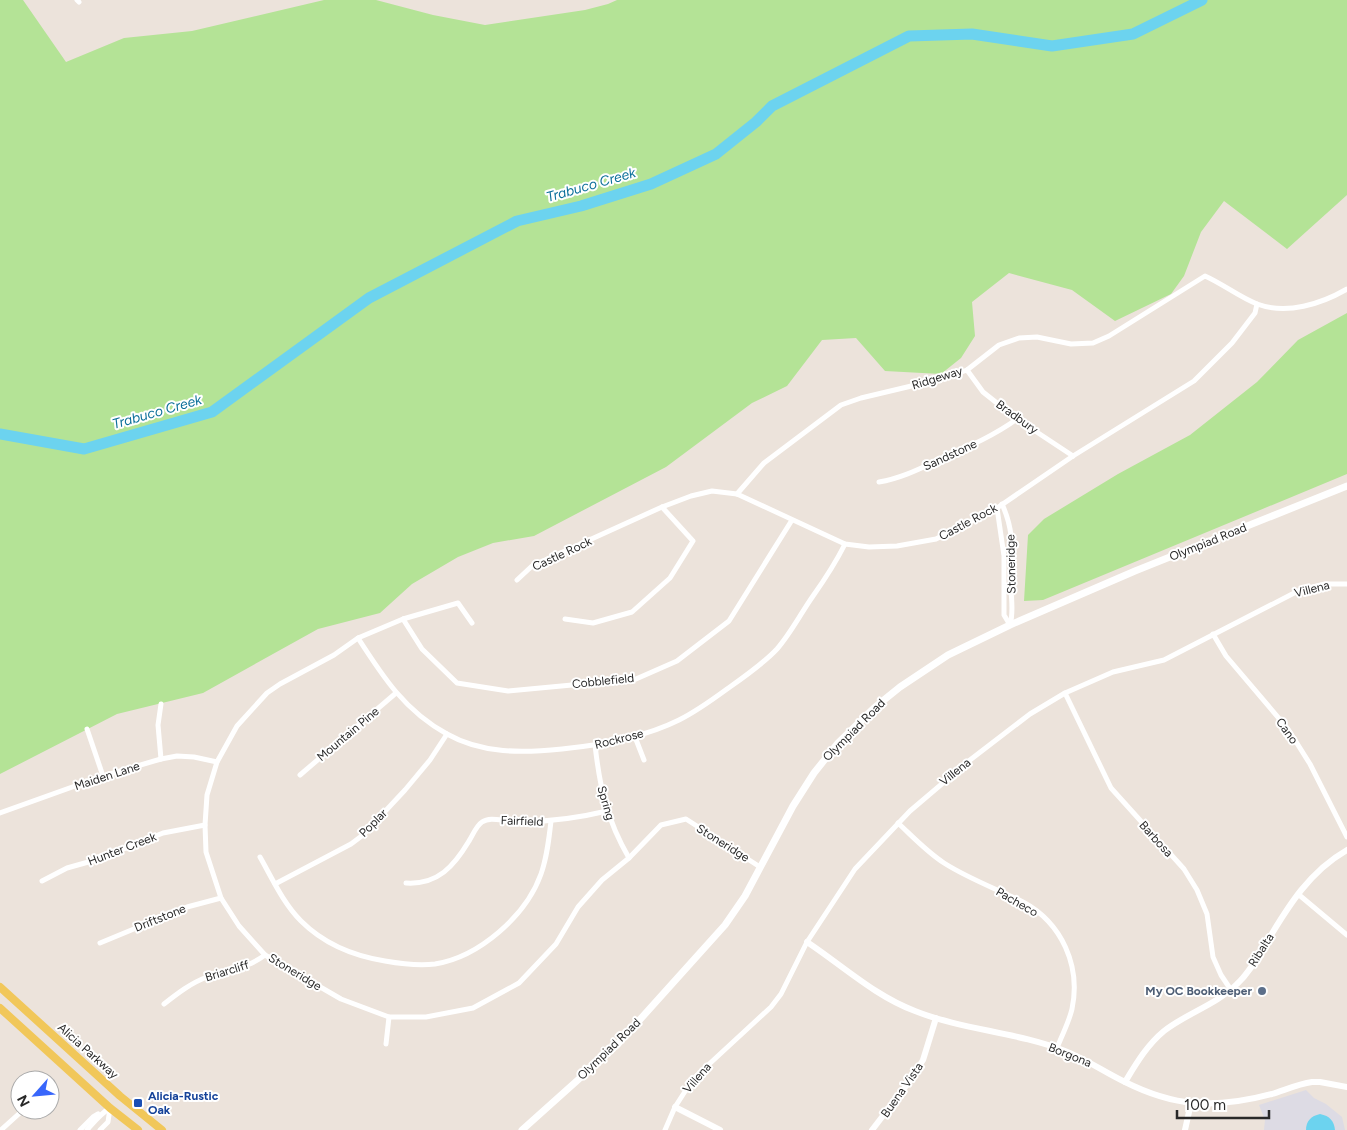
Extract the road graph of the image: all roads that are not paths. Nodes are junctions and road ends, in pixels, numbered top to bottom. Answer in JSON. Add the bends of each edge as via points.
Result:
{"nodes":[{"id":1,"x":1347,"y":288,"type":"edge"},
{"id":2,"x":1258,"y":304,"type":"junction"},
{"id":3,"x":967,"y":370,"type":"junction"},
{"id":4,"x":1018,"y":419,"type":"junction"},
{"id":5,"x":1074,"y":456,"type":"junction"},
{"id":6,"x":879,"y":482,"type":"dead end"},
{"id":7,"x":1347,"y":486,"type":"edge"},
{"id":8,"x":737,"y":494,"type":"junction"},
{"id":9,"x":1002,"y":504,"type":"junction"},
{"id":10,"x":662,"y":507,"type":"junction"},
{"id":11,"x":997,"y":508,"type":"junction"},
{"id":12,"x":792,"y":520,"type":"junction"},
{"id":13,"x":1010,"y":525,"type":"junction"},
{"id":14,"x":1000,"y":528,"type":"junction"},
{"id":15,"x":845,"y":544,"type":"junction"},
{"id":16,"x":517,"y":580,"type":"dead end"},
{"id":17,"x":1347,"y":584,"type":"edge"},
{"id":18,"x":1011,"y":596,"type":"junction"},
{"id":19,"x":1003,"y":598,"type":"junction"},
{"id":20,"x":403,"y":619,"type":"junction"},
{"id":21,"x":565,"y":619,"type":"dead end"},
{"id":22,"x":472,"y":623,"type":"dead end"},
{"id":23,"x":1010,"y":625,"type":"junction"},
{"id":24,"x":1213,"y":634,"type":"junction"},
{"id":25,"x":358,"y":638,"type":"junction"},
{"id":26,"x":396,"y":693,"type":"junction"},
{"id":27,"x":1065,"y":693,"type":"junction"},
{"id":28,"x":161,"y":704,"type":"dead end"},
{"id":29,"x":87,"y":729,"type":"dead end"},
{"id":30,"x":448,"y":734,"type":"junction"},
{"id":31,"x":635,"y":736,"type":"junction"},
{"id":32,"x":596,"y":745,"type":"junction"},
{"id":33,"x":161,"y":759,"type":"junction"},
{"id":34,"x":644,"y":760,"type":"dead end"},
{"id":35,"x":217,"y":762,"type":"junction"},
{"id":36,"x":300,"y":775,"type":"dead end"},
{"id":37,"x":103,"y":776,"type":"junction"},
{"id":38,"x":607,"y":811,"type":"junction"},
{"id":39,"x":0,"y":813,"type":"edge"},
{"id":40,"x":551,"y":821,"type":"junction"},
{"id":41,"x":898,"y":823,"type":"junction"},
{"id":42,"x":205,"y":825,"type":"junction"},
{"id":43,"x":1347,"y":837,"type":"edge"},
{"id":44,"x":1347,"y":850,"type":"edge"},
{"id":45,"x":260,"y":857,"type":"dead end"},
{"id":46,"x":629,"y":858,"type":"junction"},
{"id":47,"x":760,"y":866,"type":"junction"},
{"id":48,"x":42,"y":881,"type":"dead end"},
{"id":49,"x":406,"y":882,"type":"dead end"},
{"id":50,"x":275,"y":884,"type":"junction"},
{"id":51,"x":1298,"y":894,"type":"junction"},
{"id":52,"x":220,"y":898,"type":"junction"},
{"id":53,"x":1347,"y":935,"type":"edge"},
{"id":54,"x":807,"y":942,"type":"junction"},
{"id":55,"x":100,"y":943,"type":"dead end"},
{"id":56,"x":265,"y":955,"type":"junction"},
{"id":57,"x":0,"y":987,"type":"edge"},
{"id":58,"x":1231,"y":990,"type":"junction"},
{"id":59,"x":164,"y":1004,"type":"dead end"},
{"id":60,"x":0,"y":1008,"type":"edge"},
{"id":61,"x":389,"y":1017,"type":"junction"},
{"id":62,"x":936,"y":1018,"type":"junction"},
{"id":63,"x":386,"y":1044,"type":"dead end"},
{"id":64,"x":1057,"y":1048,"type":"junction"},
{"id":65,"x":1124,"y":1082,"type":"junction"},
{"id":66,"x":1347,"y":1087,"type":"edge"},
{"id":67,"x":120,"y":1096,"type":"junction"},
{"id":68,"x":1191,"y":1103,"type":"junction"},
{"id":69,"x":675,"y":1107,"type":"junction"},
{"id":70,"x":110,"y":1108,"type":"junction"},
{"id":71,"x":99,"y":1114,"type":"junction"},
{"id":72,"x":12,"y":1120,"type":"edge"},
{"id":73,"x":1,"y":1130,"type":"edge"},
{"id":74,"x":80,"y":1130,"type":"edge"},
{"id":75,"x":87,"y":1130,"type":"edge"},
{"id":76,"x":100,"y":1130,"type":"edge"},
{"id":77,"x":138,"y":1130,"type":"edge"},
{"id":78,"x":162,"y":1130,"type":"edge"},
{"id":79,"x":522,"y":1130,"type":"edge"},
{"id":80,"x":665,"y":1130,"type":"edge"},
{"id":81,"x":720,"y":1130,"type":"edge"},
{"id":82,"x":872,"y":1130,"type":"edge"},
{"id":83,"x":1185,"y":1130,"type":"edge"}],
"edges":[{"from":1,"to":2,"type":"street","via":[[1306,306],[1285,309]]},
{"from":2,"to":3,"type":"street","name":"Ridgeway","via":[[1205,276],[1109,336],[1092,343],[1071,344],[1037,336],[1019,338],[999,345]]},
{"from":2,"to":5,"type":"street","name":"Castle Rock","via":[[1232,343],[1194,381]]},
{"from":3,"to":4,"type":"street","name":"Bradbury","via":[[983,392]]},
{"from":3,"to":8,"type":"street","name":"Ridgeway","via":[[841,405],[764,463]]},
{"from":4,"to":5,"type":"street","name":"Bradbury"},
{"from":4,"to":6,"type":"street","name":"Sandstone","via":[[982,440],[896,480]]},
{"from":5,"to":9,"type":"street","name":"Castle Rock"},
{"from":7,"to":23,"type":"main road","name":"Olympiad Road"},
{"from":8,"to":10,"type":"street","name":"Castle Rock","via":[[712,491]]},
{"from":8,"to":12,"type":"street","name":"Castle Rock"},
{"from":9,"to":11,"type":"street","name":"Castle Rock"},
{"from":9,"to":13,"type":"street","name":"Stoneridge"},
{"from":10,"to":16,"type":"street","name":"Castle Rock","via":[[532,566]]},
{"from":10,"to":21,"type":"street","via":[[693,541],[670,578],[632,612],[593,623]]},
{"from":11,"to":14,"type":"street","name":"Stoneridge"},
{"from":11,"to":15,"type":"street","name":"Castle Rock","via":[[936,539],[897,546]]},
{"from":12,"to":15,"type":"street","name":"Castle Rock"},
{"from":12,"to":20,"type":"street","name":"Cobblefield","via":[[729,621],[677,661],[636,679],[508,691],[457,683],[422,649]]},
{"from":13,"to":14,"type":"street"},
{"from":13,"to":18,"type":"street","name":"Stoneridge"},
{"from":14,"to":19,"type":"street","name":"Stoneridge","via":[[1004,556]]},
{"from":15,"to":31,"type":"street","name":"Rockrose","via":[[777,649],[740,680],[679,720]]},
{"from":17,"to":24,"type":"street","name":"Villena","via":[[1325,584],[1300,590]]},
{"from":18,"to":19,"type":"street"},
{"from":18,"to":23,"type":"street","name":"Stoneridge","via":[[1013,614]]},
{"from":19,"to":23,"type":"street","name":"Stoneridge","via":[[1004,615]]},
{"from":20,"to":22,"type":"street","name":"Stoneridge","via":[[458,603]]},
{"from":20,"to":25,"type":"street","name":"Stoneridge"},
{"from":23,"to":47,"type":"main road","name":"Olympiad Road","via":[[948,655],[874,708],[838,743],[814,773]]},
{"from":24,"to":27,"type":"street","name":"Villena","via":[[1164,660],[1113,672]]},
{"from":24,"to":43,"type":"street","name":"Cano","via":[[1226,656],[1288,729],[1310,763]]},
{"from":25,"to":26,"type":"street","name":"Rockrose"},
{"from":25,"to":35,"type":"street","name":"Stoneridge","via":[[267,693],[237,726]]},
{"from":26,"to":30,"type":"street","name":"Rockrose","via":[[420,716]]},
{"from":26,"to":36,"type":"street","name":"Mountain Pine"},
{"from":27,"to":41,"type":"street","name":"Villena","via":[[1030,714],[981,751],[923,798]]},
{"from":27,"to":58,"type":"street","name":"Barbosa","via":[[1111,788],[1184,870],[1197,890],[1206,914],[1213,957]]},
{"from":28,"to":33,"type":"street","via":[[158,724]]},
{"from":29,"to":37,"type":"street"},
{"from":30,"to":32,"type":"street","name":"Rockrose","via":[[484,748],[507,751],[531,752]]},
{"from":30,"to":50,"type":"street","name":"Poplar","via":[[405,790],[363,835]]},
{"from":31,"to":32,"type":"street","name":"Rockrose"},
{"from":31,"to":34,"type":"street"},
{"from":32,"to":38,"type":"street","name":"Spring"},
{"from":33,"to":35,"type":"street","name":"Maiden Lane","via":[[177,756]]},
{"from":33,"to":37,"type":"street","name":"Maiden Lane"},
{"from":35,"to":42,"type":"street","name":"Stoneridge","via":[[208,795]]},
{"from":37,"to":39,"type":"street","name":"Maiden Lane"},
{"from":38,"to":40,"type":"street","name":"Fairfield"},
{"from":38,"to":46,"type":"street","name":"Spring"},
{"from":40,"to":49,"type":"street","name":"Fairfield","via":[[488,819],[479,824],[460,857],[447,870],[419,884]]},
{"from":40,"to":50,"type":"street","via":[[547,855],[540,876],[512,919],[474,951],[434,964],[405,964],[366,958],[344,950],[301,921]]},
{"from":41,"to":54,"type":"street","name":"Villena","via":[[855,869]]},
{"from":41,"to":64,"type":"street","name":"Pacheco","via":[[944,864],[1024,903],[1055,929],[1067,949],[1075,984],[1072,1011]]},
{"from":42,"to":48,"type":"street","name":"Hunter Creek","via":[[163,833],[99,859],[67,868]]},
{"from":42,"to":52,"type":"street","name":"Stoneridge","via":[[206,852]]},
{"from":44,"to":51,"type":"street","name":"Ribalta","via":[[1323,866]]},
{"from":45,"to":50,"type":"street"},
{"from":46,"to":47,"type":"street","name":"Stoneridge","via":[[661,825],[686,819]]},
{"from":46,"to":61,"type":"street","name":"Stoneridge","via":[[602,880],[578,908],[556,944],[519,983],[472,1008],[426,1017]]},
{"from":47,"to":79,"type":"main road","name":"Olympiad Road","via":[[725,925],[618,1044]]},
{"from":51,"to":53,"type":"street"},
{"from":51,"to":58,"type":"street","name":"Ribalta","via":[[1250,969]]},
{"from":52,"to":55,"type":"street","name":"Driftstone","via":[[187,907]]},
{"from":52,"to":56,"type":"street","name":"Stoneridge"},
{"from":54,"to":62,"type":"street","name":"Borgona","via":[[893,1002]]},
{"from":54,"to":69,"type":"street","name":"Villena","via":[[776,1001],[703,1068]]},
{"from":56,"to":59,"type":"street","name":"Briarcliff","via":[[255,963],[197,981]]},
{"from":56,"to":61,"type":"street","name":"Stoneridge","via":[[341,999]]},
{"from":57,"to":67,"type":"main road","name":"Alicia Parkway"},
{"from":58,"to":65,"type":"street","name":"Ribalta","via":[[1155,1039]]},
{"from":60,"to":70,"type":"main road"},
{"from":61,"to":63,"type":"street"},
{"from":62,"to":64,"type":"street","name":"Borgona"},
{"from":62,"to":82,"type":"street","name":"Buena Vista","via":[[923,1060]]},
{"from":64,"to":65,"type":"street","name":"Borgona","via":[[1083,1058]]},
{"from":65,"to":68,"type":"street","name":"Borgona"},
{"from":66,"to":68,"type":"street","name":"Borgona","via":[[1312,1082],[1236,1102]]},
{"from":67,"to":70,"type":"main road"},
{"from":67,"to":78,"type":"main road","name":"Alicia Parkway"},
{"from":68,"to":83,"type":"street"},
{"from":69,"to":80,"type":"street","name":"Villena"},
{"from":69,"to":81,"type":"street"},
{"from":70,"to":71,"type":"street"},
{"from":70,"to":76,"type":"street","via":[[108,1122]]},
{"from":70,"to":77,"type":"main road"},
{"from":71,"to":74,"type":"street"},
{"from":71,"to":75,"type":"street"},
{"from":72,"to":73,"type":"street"}]}
